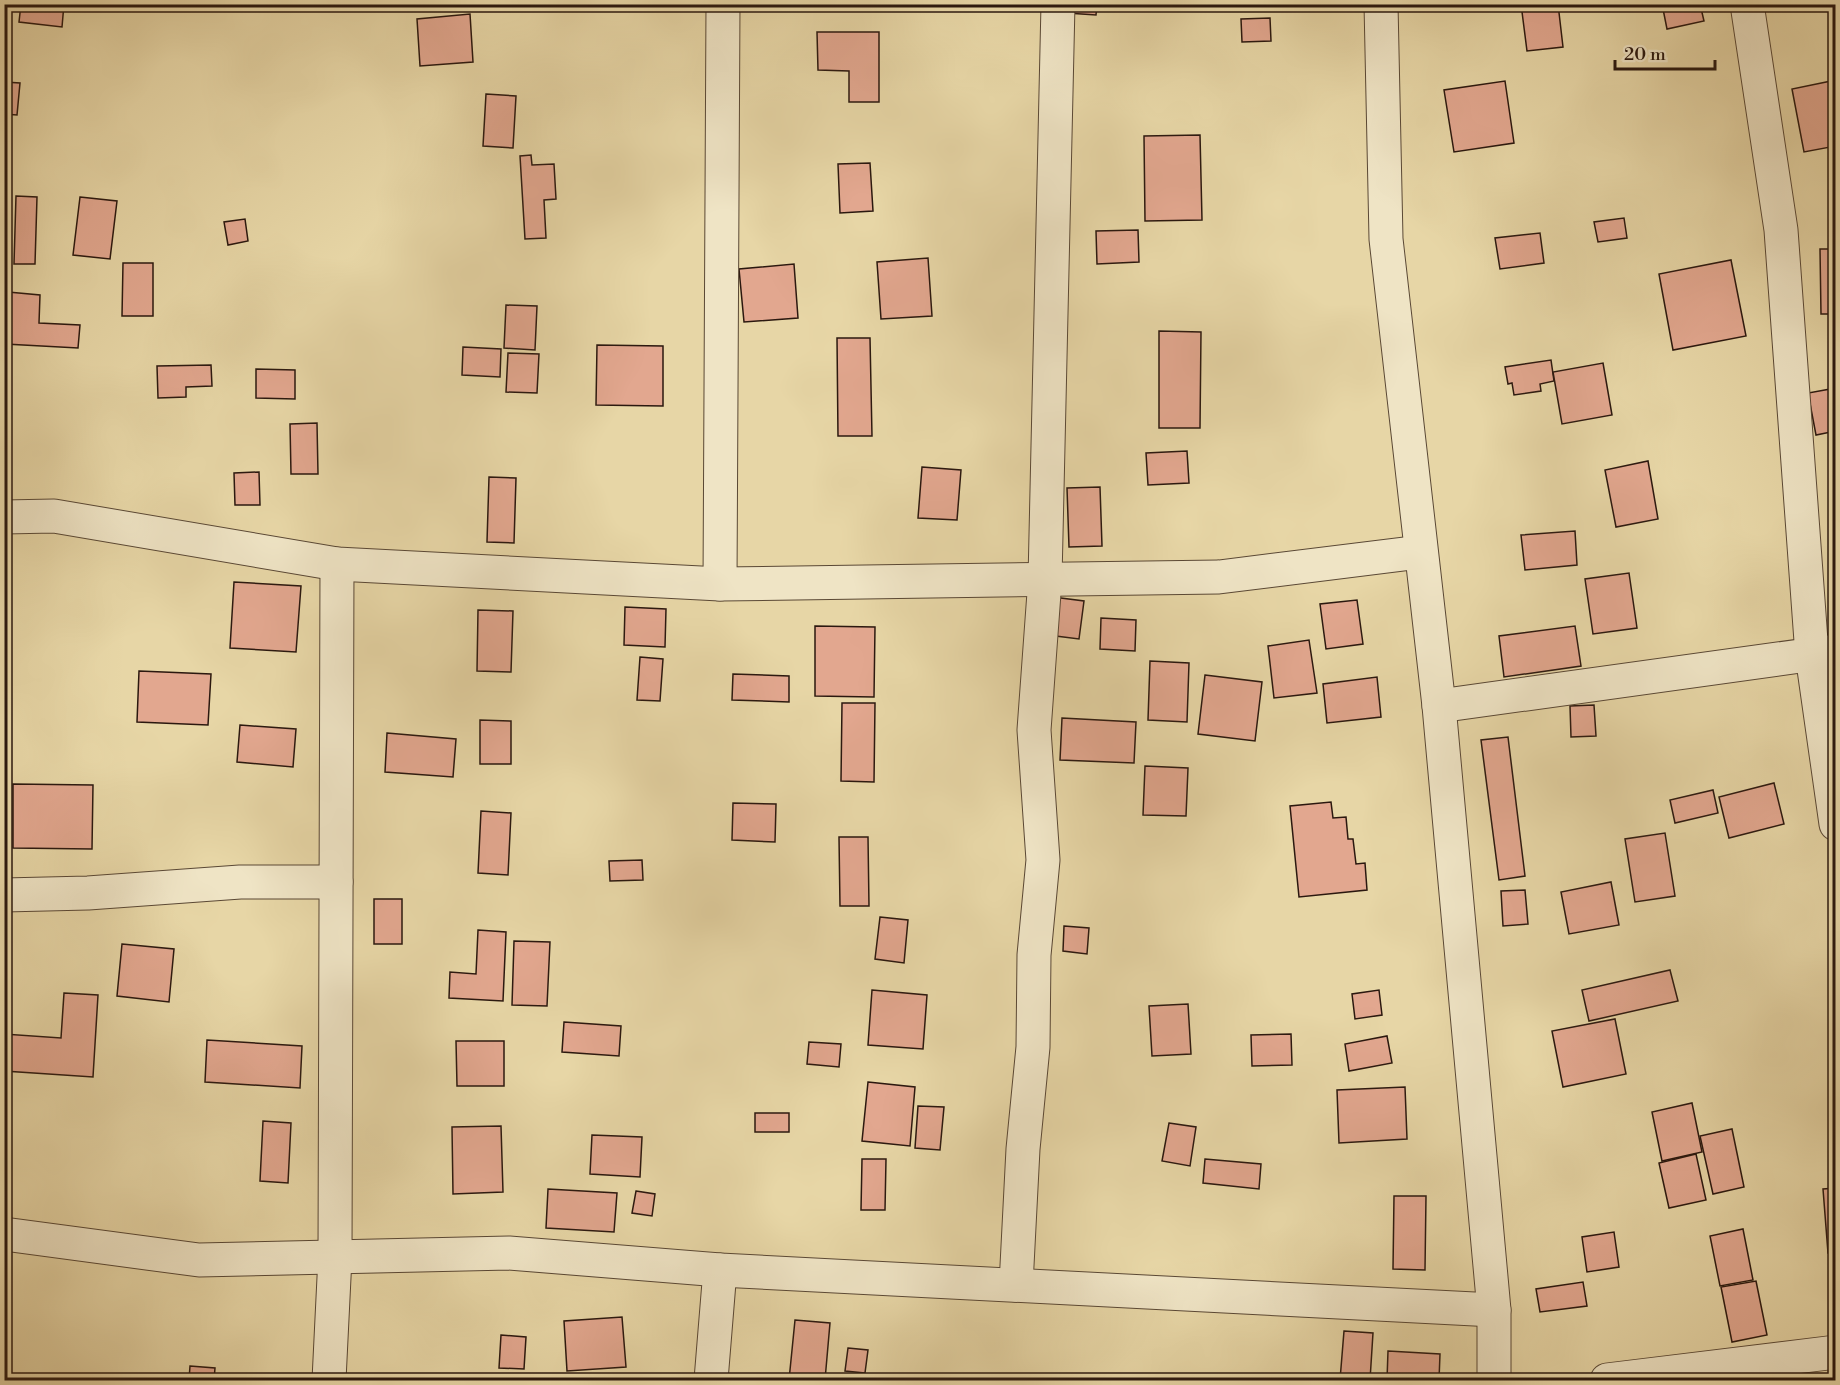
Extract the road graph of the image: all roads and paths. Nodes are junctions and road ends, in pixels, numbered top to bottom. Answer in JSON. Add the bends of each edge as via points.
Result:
{"nodes":[{"id":1,"x":723,"y":4,"type":"edge"},
{"id":2,"x":1058,"y":4,"type":"edge"},
{"id":3,"x":1381,"y":4,"type":"edge"},
{"id":4,"x":1747,"y":4,"type":"edge"},
{"id":5,"x":4,"y":517,"type":"edge"},
{"id":6,"x":1420,"y":552,"type":"junction"},
{"id":7,"x":337,"y":564,"type":"junction"},
{"id":8,"x":1045,"y":579,"type":"junction"},
{"id":9,"x":720,"y":584,"type":"junction"},
{"id":10,"x":1824,"y":653,"type":"edge"},
{"id":11,"x":1439,"y":706,"type":"junction"},
{"id":12,"x":1836,"y":824,"type":"edge"},
{"id":13,"x":336,"y":882,"type":"junction"},
{"id":14,"x":4,"y":895,"type":"edge"},
{"id":15,"x":4,"y":1234,"type":"edge"},
{"id":16,"x":335,"y":1257,"type":"junction"},
{"id":17,"x":720,"y":1270,"type":"junction"},
{"id":18,"x":1016,"y":1285,"type":"junction"},
{"id":19,"x":1494,"y":1310,"type":"junction"},
{"id":20,"x":1836,"y":1352,"type":"edge"},
{"id":21,"x":329,"y":1380,"type":"edge"},
{"id":22,"x":711,"y":1380,"type":"edge"},
{"id":23,"x":1494,"y":1380,"type":"edge"},
{"id":24,"x":1607,"y":1380,"type":"edge"}],
"edges":[{"from":1,"to":9,"type":"street"},
{"from":2,"to":8,"type":"street"},
{"from":3,"to":6,"type":"street","via":[[1386,239]]},
{"from":4,"to":10,"type":"street","via":[[1782,230]]},
{"from":5,"to":7,"type":"street","via":[[54,516]]},
{"from":6,"to":8,"type":"street","via":[[1219,577]]},
{"from":6,"to":11,"type":"street"},
{"from":7,"to":9,"type":"street"},
{"from":7,"to":13,"type":"street"},
{"from":8,"to":9,"type":"street"},
{"from":8,"to":18,"type":"street","via":[[1034,730],[1043,860]]},
{"from":10,"to":11,"type":"street"},
{"from":10,"to":12,"type":"street"},
{"from":11,"to":19,"type":"street"},
{"from":13,"to":14,"type":"street","via":[[240,882]]},
{"from":13,"to":16,"type":"street"},
{"from":15,"to":16,"type":"street","via":[[199,1260]]},
{"from":16,"to":17,"type":"street","via":[[509,1253]]},
{"from":16,"to":21,"type":"street"},
{"from":17,"to":18,"type":"street"},
{"from":17,"to":22,"type":"street"},
{"from":18,"to":19,"type":"street"},
{"from":19,"to":23,"type":"street"},
{"from":20,"to":24,"type":"street"}]}
